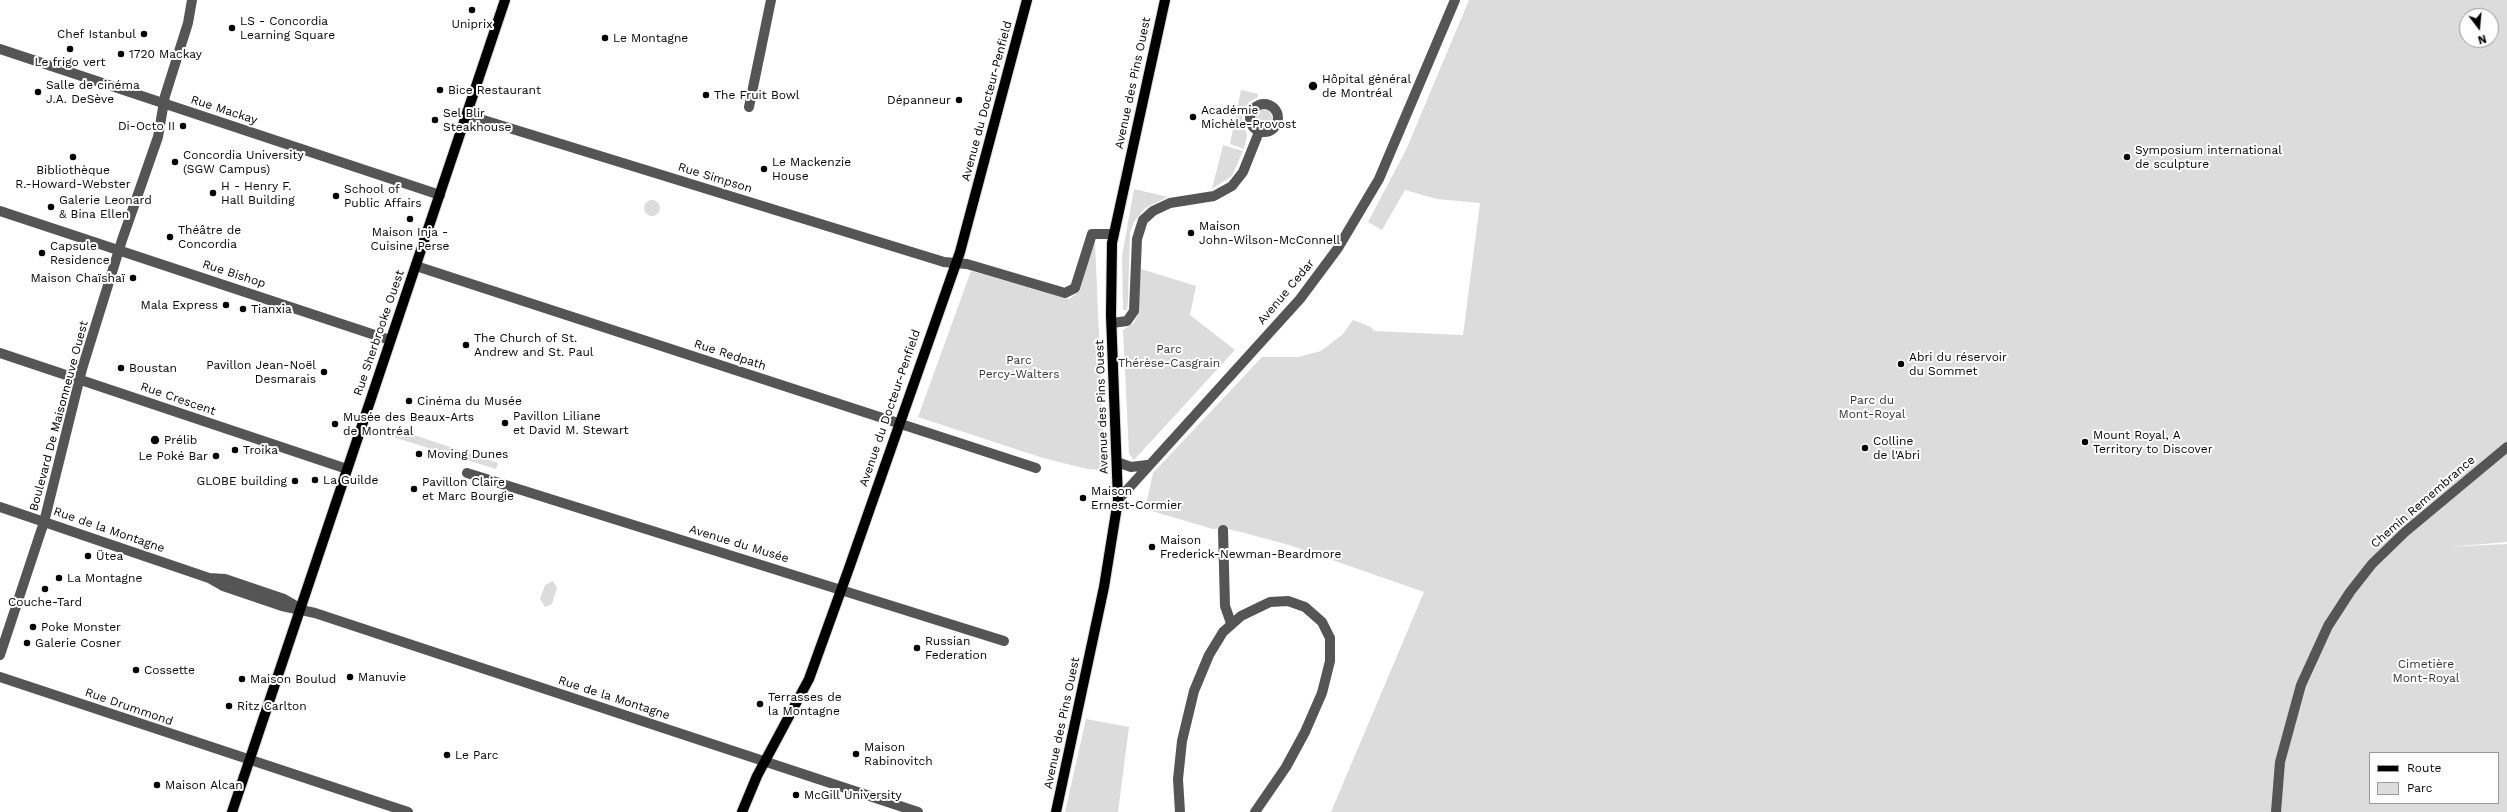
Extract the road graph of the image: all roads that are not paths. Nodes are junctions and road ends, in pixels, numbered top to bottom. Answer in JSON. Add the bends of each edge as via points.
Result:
{"nodes":[{"id":1,"x":192,"y":0,"type":"edge"},
{"id":2,"x":505,"y":0,"type":"edge"},
{"id":3,"x":771,"y":0,"type":"edge"},
{"id":4,"x":1027,"y":0,"type":"edge"},
{"id":5,"x":1165,"y":0,"type":"edge"},
{"id":6,"x":1455,"y":0,"type":"edge"},
{"id":7,"x":0,"y":49,"type":"edge"},
{"id":8,"x":164,"y":104,"type":"junction"},
{"id":9,"x":748,"y":107,"type":"dead end"},
{"id":10,"x":467,"y":115,"type":"junction"},
{"id":11,"x":1259,"y":132,"type":"dead end"},
{"id":12,"x":440,"y":195,"type":"junction"},
{"id":13,"x":0,"y":211,"type":"edge"},
{"id":14,"x":1113,"y":234,"type":"junction"},
{"id":15,"x":119,"y":250,"type":"junction"},
{"id":16,"x":956,"y":263,"type":"junction"},
{"id":17,"x":416,"y":266,"type":"junction"},
{"id":18,"x":1112,"y":323,"type":"junction"},
{"id":19,"x":390,"y":340,"type":"junction"},
{"id":20,"x":0,"y":353,"type":"edge"},
{"id":21,"x":80,"y":380,"type":"junction"},
{"id":22,"x":899,"y":424,"type":"junction"},
{"id":23,"x":2507,"y":447,"type":"edge"},
{"id":24,"x":1117,"y":462,"type":"junction"},
{"id":25,"x":1147,"y":465,"type":"junction"},
{"id":26,"x":1036,"y":468,"type":"dead end"},
{"id":27,"x":347,"y":469,"type":"junction"},
{"id":28,"x":467,"y":473,"type":"dead end"},
{"id":29,"x":1118,"y":500,"type":"junction"},
{"id":30,"x":0,"y":507,"type":"edge"},
{"id":31,"x":44,"y":522,"type":"junction"},
{"id":32,"x":1223,"y":530,"type":"dead end"},
{"id":33,"x":841,"y":589,"type":"junction"},
{"id":34,"x":301,"y":609,"type":"junction"},
{"id":35,"x":1231,"y":623,"type":"junction"},
{"id":36,"x":1004,"y":641,"type":"dead end"},
{"id":37,"x":0,"y":655,"type":"edge"},
{"id":38,"x":0,"y":677,"type":"edge"},
{"id":39,"x":160,"y":725,"type":"dead end"},
{"id":40,"x":250,"y":760,"type":"junction"},
{"id":41,"x":765,"y":761,"type":"junction"},
{"id":42,"x":2280,"y":762,"type":"junction"},
{"id":43,"x":232,"y":812,"type":"edge"},
{"id":44,"x":408,"y":812,"type":"edge"},
{"id":45,"x":742,"y":812,"type":"edge"},
{"id":46,"x":918,"y":812,"type":"edge"},
{"id":47,"x":1056,"y":812,"type":"edge"},
{"id":48,"x":1180,"y":812,"type":"edge"},
{"id":49,"x":1255,"y":812,"type":"edge"},
{"id":50,"x":2271,"y":812,"type":"edge"},
{"id":51,"x":2276,"y":812,"type":"edge"}],
"edges":[{"from":1,"to":8,"type":"street","name":"Boulevard De Maisonneuve Ouest","via":[[188,23]]},
{"from":2,"to":10,"type":"main road","name":"Rue Sherbrooke Ouest"},
{"from":3,"to":9,"type":"street"},
{"from":4,"to":16,"type":"main road","name":"Avenue du Docteur-Penfield"},
{"from":5,"to":14,"type":"main road","name":"Avenue des Pins Ouest"},
{"from":6,"to":25,"type":"street","name":"Avenue Cedar","via":[[1379,179],[1341,244],[1300,299]]},
{"from":7,"to":8,"type":"street","name":"Rue Mackay"},
{"from":8,"to":12,"type":"street","name":"Rue Mackay"},
{"from":8,"to":15,"type":"street","name":"Boulevard De Maisonneuve Ouest","via":[[158,137]]},
{"from":10,"to":12,"type":"main road","name":"Rue Sherbrooke Ouest"},
{"from":10,"to":16,"type":"street","name":"Rue Simpson","via":[[944,262]]},
{"from":11,"to":18,"type":"street","via":[[1243,172],[1232,186],[1214,196],[1170,203],[1153,211],[1143,220],[1137,240],[1134,311],[1127,321]]},
{"from":12,"to":17,"type":"main road","name":"Rue Sherbrooke Ouest"},
{"from":13,"to":15,"type":"street","name":"Rue Bishop"},
{"from":14,"to":16,"type":"street","name":"Rue Simpson","via":[[1092,234],[1075,288],[1068,293]]},
{"from":14,"to":18,"type":"main road","name":"Avenue des Pins Ouest"},
{"from":15,"to":19,"type":"street","name":"Rue Bishop"},
{"from":15,"to":21,"type":"street","name":"Boulevard De Maisonneuve Ouest"},
{"from":16,"to":22,"type":"main road","name":"Avenue du Docteur-Penfield"},
{"from":17,"to":19,"type":"main road","name":"Rue Sherbrooke Ouest"},
{"from":17,"to":22,"type":"street","name":"Rue Redpath"},
{"from":18,"to":24,"type":"main road","name":"Avenue des Pins Ouest"},
{"from":19,"to":27,"type":"main road","name":"Rue Sherbrooke Ouest"},
{"from":20,"to":21,"type":"street","name":"Rue Crescent"},
{"from":21,"to":27,"type":"street","name":"Rue Crescent"},
{"from":21,"to":31,"type":"street","name":"Boulevard De Maisonneuve Ouest"},
{"from":22,"to":26,"type":"street","name":"Rue Redpath"},
{"from":22,"to":33,"type":"main road","name":"Avenue du Docteur-Penfield"},
{"from":23,"to":42,"type":"street","name":"Chemin Remembrance","via":[[2414,524],[2372,564],[2350,592],[2328,626],[2301,685]]},
{"from":24,"to":25,"type":"street","via":[[1131,467]]},
{"from":24,"to":29,"type":"main road","name":"Avenue des Pins Ouest"},
{"from":25,"to":29,"type":"street","name":"Avenue Cedar"},
{"from":27,"to":34,"type":"main road","name":"Rue Sherbrooke Ouest"},
{"from":28,"to":33,"type":"street","name":"Avenue du Musée"},
{"from":29,"to":47,"type":"main road","name":"Avenue des Pins Ouest","via":[[1103,592]]},
{"from":30,"to":31,"type":"street","name":"Rue de la Montagne"},
{"from":31,"to":34,"type":"street","name":"Rue de la Montagne","via":[[209,578],[225,579],[284,599]]},
{"from":31,"to":37,"type":"street","name":"Boulevard De Maisonneuve Ouest"},
{"from":32,"to":35,"type":"street","via":[[1225,606]]},
{"from":33,"to":36,"type":"street","name":"Avenue du Musée"},
{"from":33,"to":41,"type":"main road","name":"Avenue du Docteur-Penfield","via":[[810,675]]},
{"from":34,"to":40,"type":"main road","name":"Rue Sherbrooke Ouest"},
{"from":34,"to":41,"type":"street","name":"Rue de la Montagne"},
{"from":35,"to":48,"type":"street","via":[[1210,654],[1188,712],[1179,764]]},
{"from":35,"to":49,"type":"street","via":[[1261,605],[1288,601],[1316,615],[1326,630],[1330,643],[1326,679],[1315,711],[1291,759]]},
{"from":38,"to":40,"type":"street","name":"Rue Drummond"},
{"from":39,"to":40,"type":"street","name":"Rue Drummond","via":[[233,750]]},
{"from":40,"to":43,"type":"main road","name":"Rue Sherbrooke Ouest"},
{"from":40,"to":44,"type":"street","name":"Rue Drummond"},
{"from":41,"to":45,"type":"main road","name":"Avenue du Docteur-Penfield"},
{"from":41,"to":46,"type":"street","name":"Rue de la Montagne"},
{"from":42,"to":50,"type":"street","via":[[2274,776]]},
{"from":42,"to":51,"type":"street"}]}
